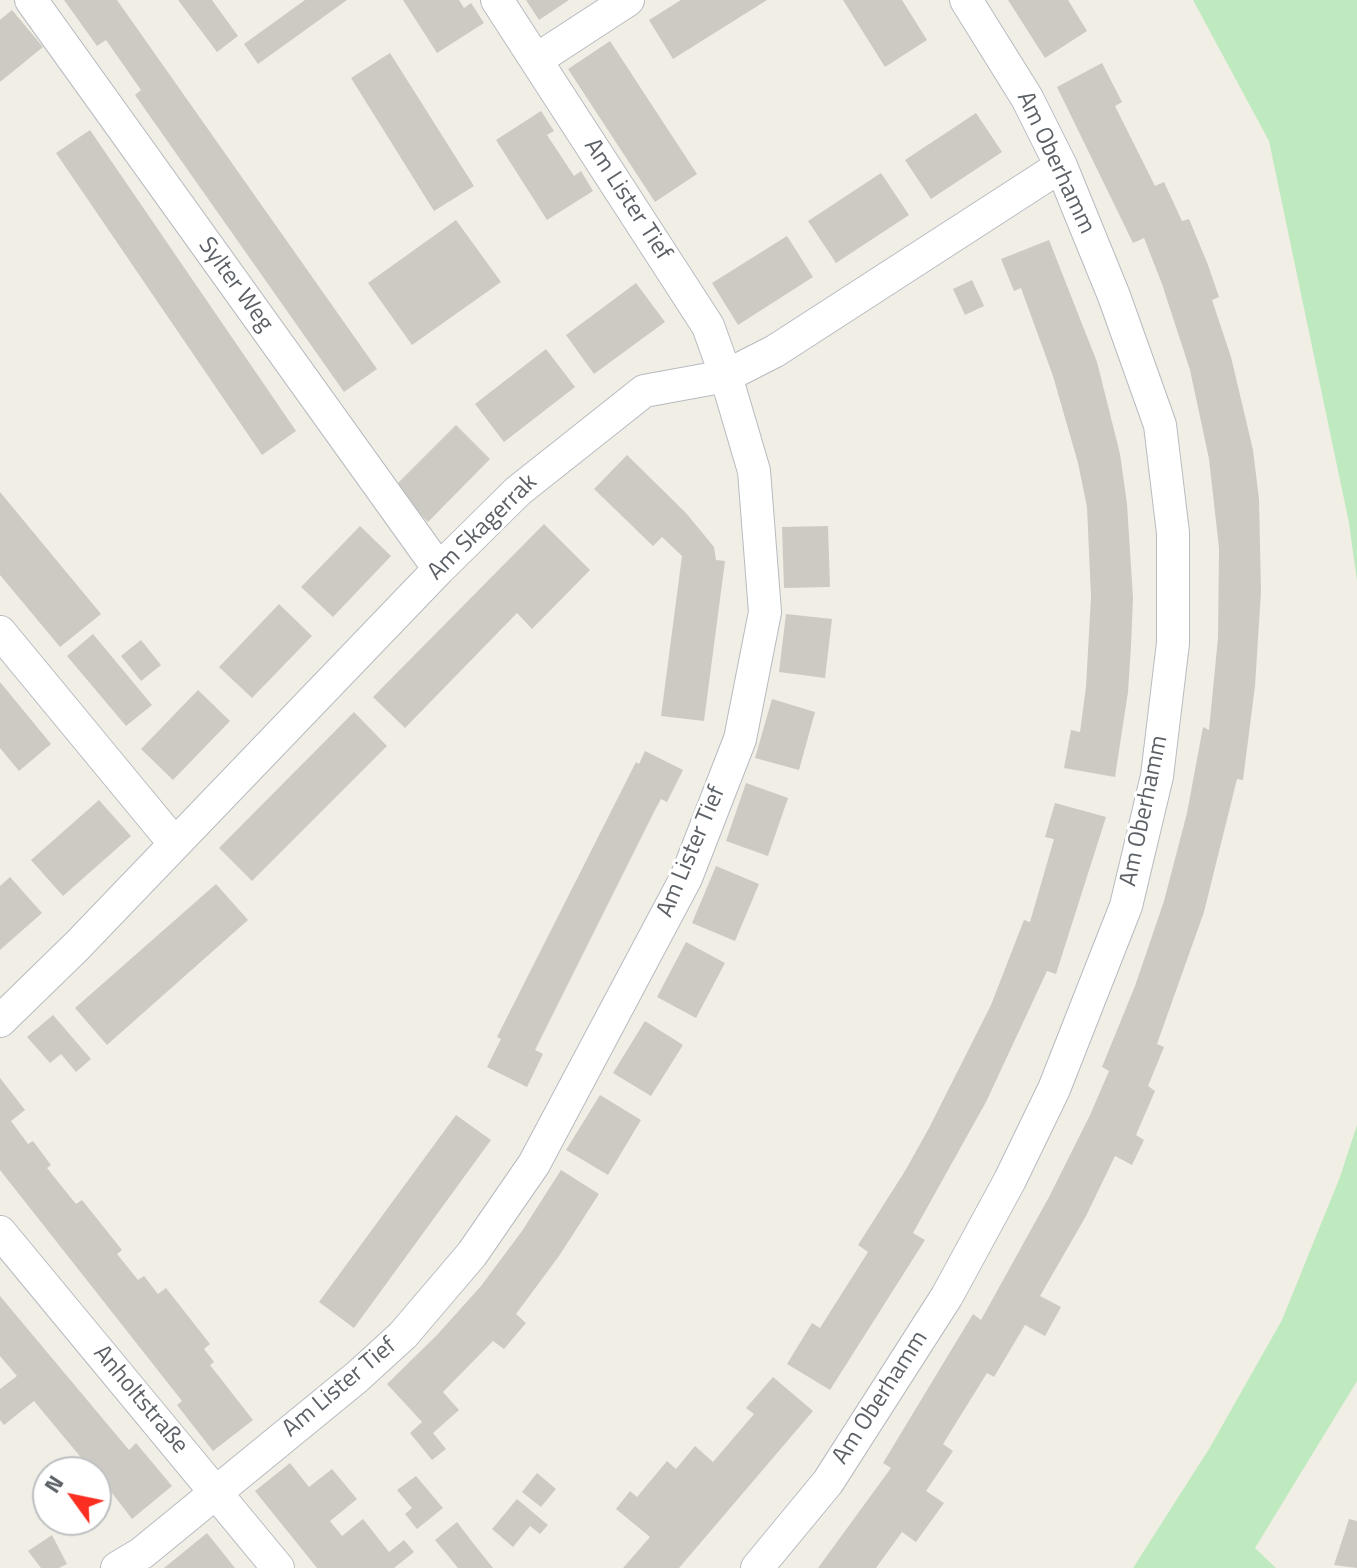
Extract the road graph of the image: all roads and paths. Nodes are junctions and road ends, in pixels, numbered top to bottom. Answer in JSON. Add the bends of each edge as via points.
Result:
{"nodes":[{"id":1,"x":31,"y":0,"type":"edge"},
{"id":2,"x":497,"y":0,"type":"edge"},
{"id":3,"x":628,"y":0,"type":"edge"},
{"id":4,"x":966,"y":0,"type":"edge"},
{"id":5,"x":536,"y":60,"type":"junction"},
{"id":6,"x":1061,"y":166,"type":"junction"},
{"id":7,"x":726,"y":376,"type":"junction"},
{"id":8,"x":439,"y":569,"type":"junction"},
{"id":9,"x":0,"y":632,"type":"edge"},
{"id":10,"x":175,"y":844,"type":"junction"},
{"id":11,"x":0,"y":1021,"type":"edge"},
{"id":12,"x":0,"y":1232,"type":"edge"},
{"id":13,"x":216,"y":1491,"type":"junction"},
{"id":14,"x":117,"y":1568,"type":"edge"},
{"id":15,"x":278,"y":1568,"type":"edge"},
{"id":16,"x":757,"y":1568,"type":"edge"}],
"edges":[{"from":1,"to":8,"type":"street","name":"Sylter Weg"},
{"from":2,"to":5,"type":"street","name":"Am Lister Tief"},
{"from":3,"to":5,"type":"street"},
{"from":4,"to":6,"type":"street","name":"Am Oberhamm","via":[[1027,98]]},
{"from":5,"to":7,"type":"street","name":"Am Lister Tief","via":[[708,326]]},
{"from":6,"to":7,"type":"street","name":"Am Skagerrak","via":[[775,351]]},
{"from":6,"to":16,"type":"street","name":"Am Oberhamm","via":[[1160,425],[1173,533],[1173,643],[1157,776],[1126,906],[1054,1089],[1010,1180],[947,1296],[828,1482]]},
{"from":7,"to":8,"type":"street","name":"Am Skagerrak","via":[[644,391],[518,491]]},
{"from":7,"to":13,"type":"street","name":"Am Lister Tief","via":[[754,471],[765,612],[740,739],[686,878],[534,1164],[472,1254],[403,1335]]},
{"from":8,"to":10,"type":"street","name":"Am Skagerrak"},
{"from":9,"to":10,"type":"street"},
{"from":10,"to":11,"type":"street","name":"Am Skagerrak"},
{"from":12,"to":13,"type":"street","name":"Anholtstraße"},
{"from":13,"to":14,"type":"street","name":"Am Lister Tief"},
{"from":13,"to":15,"type":"street","name":"Anholtstraße"}]}
